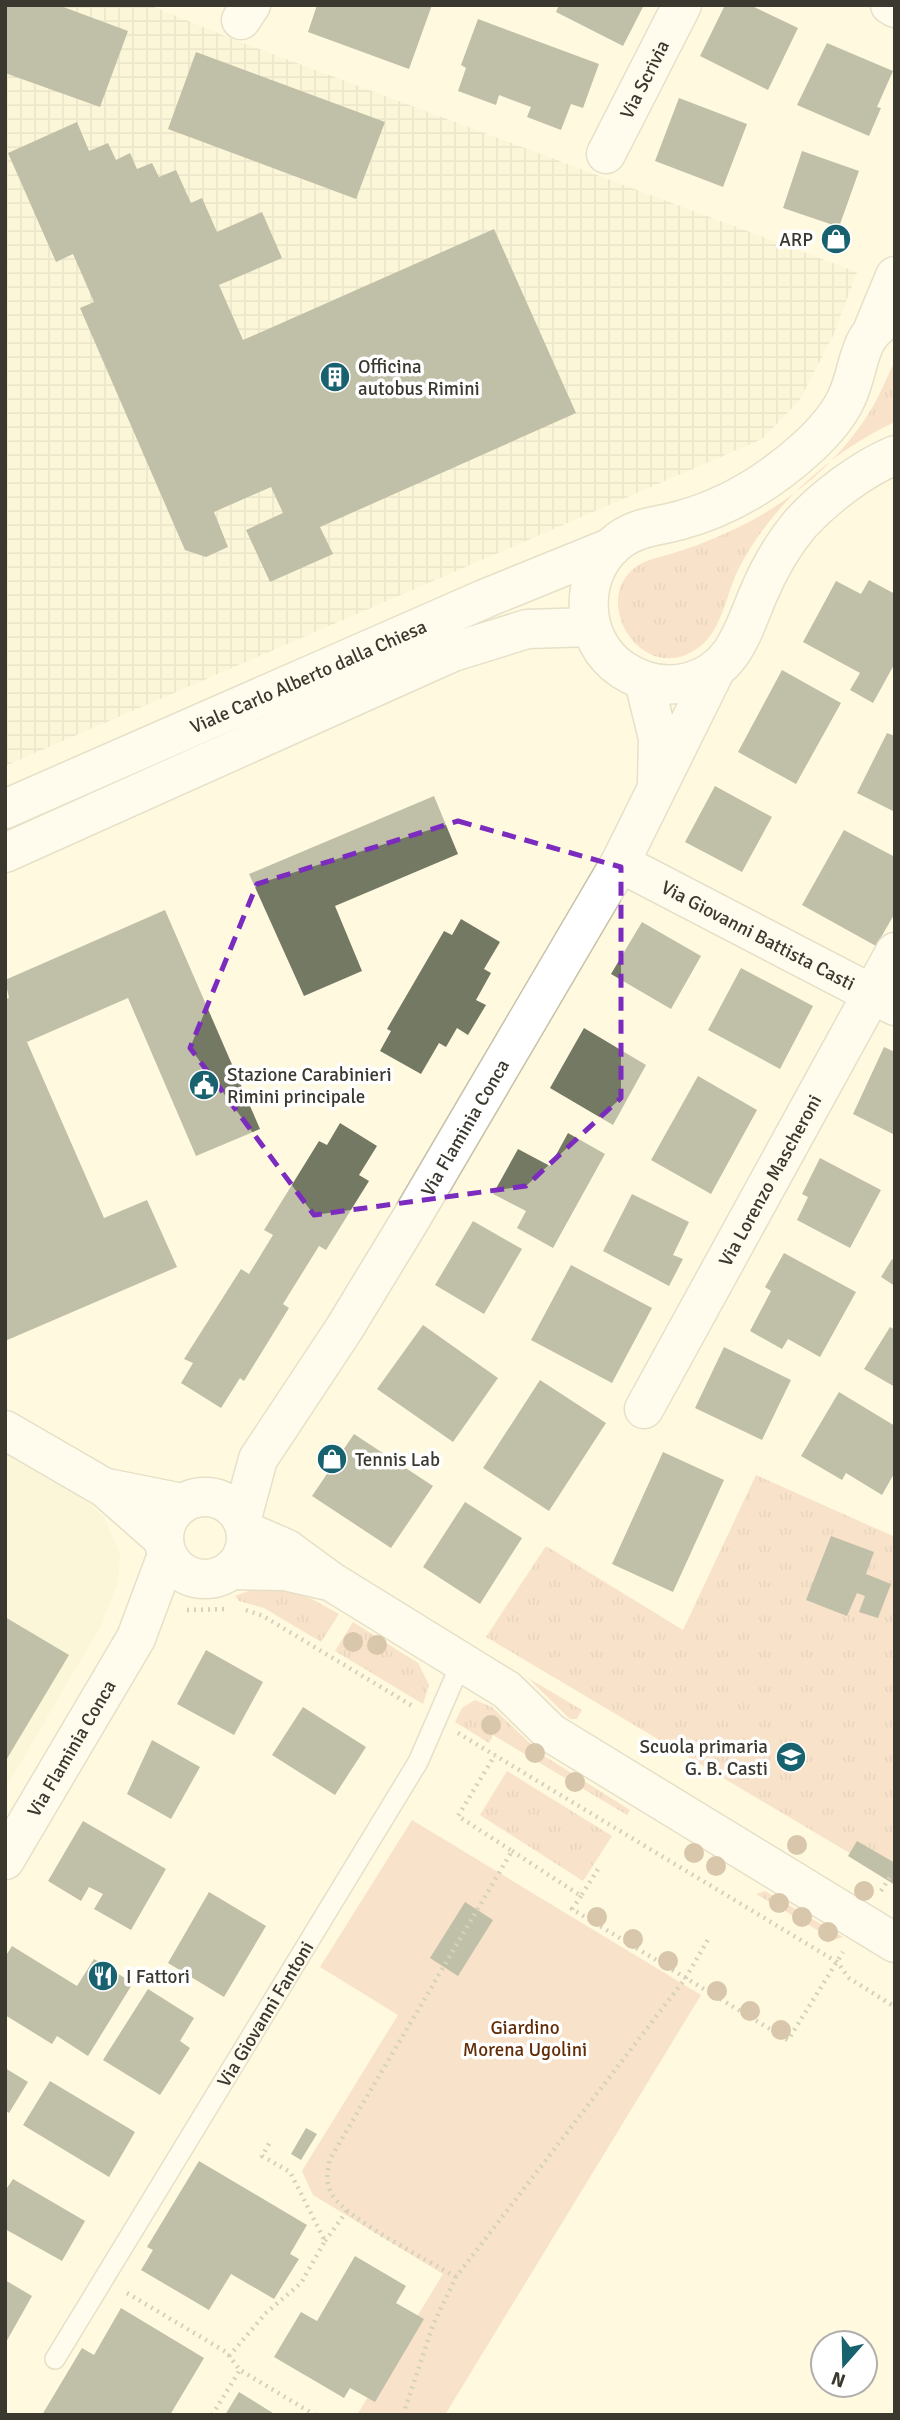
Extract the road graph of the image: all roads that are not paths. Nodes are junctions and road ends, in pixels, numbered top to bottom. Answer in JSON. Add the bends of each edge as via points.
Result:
{"nodes":[{"id":1,"x":682,"y":5,"type":"edge"},
{"id":2,"x":890,"y":5,"type":"edge"},
{"id":3,"x":895,"y":8,"type":"edge"},
{"id":4,"x":606,"y":154,"type":"dead end"},
{"id":5,"x":895,"y":276,"type":"edge"},
{"id":6,"x":884,"y":322,"type":"edge"},
{"id":7,"x":895,"y":455,"type":"edge"},
{"id":8,"x":612,"y":547,"type":"junction"},
{"id":9,"x":591,"y":627,"type":"junction"},
{"id":10,"x":716,"y":669,"type":"junction"},
{"id":11,"x":644,"y":681,"type":"junction"},
{"id":12,"x":287,"y":685,"type":"junction"},
{"id":13,"x":303,"y":720,"type":"junction"},
{"id":14,"x":657,"y":788,"type":"junction"},
{"id":15,"x":5,"y":809,"type":"edge"},
{"id":16,"x":5,"y":853,"type":"edge"},
{"id":17,"x":620,"y":863,"type":"junction"},
{"id":18,"x":895,"y":952,"type":"edge"},
{"id":19,"x":883,"y":1000,"type":"edge"},
{"id":20,"x":645,"y":1409,"type":"dead end"},
{"id":21,"x":5,"y":1430,"type":"edge"},
{"id":22,"x":258,"y":1459,"type":"junction"},
{"id":23,"x":105,"y":1488,"type":"junction"},
{"id":24,"x":196,"y":1500,"type":"junction"},
{"id":25,"x":244,"y":1525,"type":"junction"},
{"id":26,"x":165,"y":1547,"type":"junction"},
{"id":27,"x":215,"y":1575,"type":"junction"},
{"id":28,"x":332,"y":1582,"type":"junction"},
{"id":29,"x":136,"y":1638,"type":"junction"},
{"id":30,"x":462,"y":1661,"type":"junction"},
{"id":31,"x":5,"y":1860,"type":"edge"},
{"id":32,"x":895,"y":1943,"type":"edge"},
{"id":33,"x":55,"y":2359,"type":"dead end"}],
"edges":[{"from":1,"to":4,"type":"street","name":"Via Scrivia"},
{"from":2,"to":3,"type":"street"},
{"from":5,"to":6,"type":"street"},
{"from":6,"to":8,"type":"street","name":"Viale Carlo Alberto dalla Chiesa","via":[[857,357],[848,396],[810,445],[750,491],[680,521],[639,530]]},
{"from":7,"to":10,"type":"street","via":[[874,464],[801,523],[759,592],[737,647]]},
{"from":8,"to":9,"type":"street","via":[[597,566],[590,586]]},
{"from":8,"to":12,"type":"street","name":"Viale Carlo Alberto dalla Chiesa"},
{"from":9,"to":11,"type":"street","via":[[609,658]]},
{"from":9,"to":13,"type":"street","name":"Viale Carlo Alberto dalla Chiesa","via":[[527,629],[497,636]]},
{"from":10,"to":11,"type":"street","via":[[678,684]]},
{"from":10,"to":14,"type":"street","name":"Via Flaminia Conca"},
{"from":11,"to":14,"type":"street","name":"Via Flaminia Conca","via":[[658,738]]},
{"from":12,"to":13,"type":"street"},
{"from":12,"to":15,"type":"street","name":"Viale Carlo Alberto dalla Chiesa"},
{"from":13,"to":16,"type":"street","name":"Viale Carlo Alberto dalla Chiesa"},
{"from":14,"to":17,"type":"street","name":"Via Flaminia Conca"},
{"from":17,"to":19,"type":"street","name":"Via Giovanni Battista Casti"},
{"from":17,"to":22,"type":"street","name":"Via Flaminia Conca","via":[[344,1329]]},
{"from":18,"to":19,"type":"street","name":"Via Lorenzo Mascheroni"},
{"from":19,"to":20,"type":"street","name":"Via Lorenzo Mascheroni"},
{"from":21,"to":23,"type":"street"},
{"from":22,"to":24,"type":"street","name":"Via Flaminia Conca"},
{"from":22,"to":25,"type":"street","name":"Via Flaminia Conca"},
{"from":23,"to":24,"type":"street"},
{"from":23,"to":26,"type":"street"},
{"from":24,"to":25,"type":"street","via":[[234,1508]]},
{"from":24,"to":26,"type":"street","via":[[172,1513]]},
{"from":25,"to":27,"type":"street","via":[[244,1553]]},
{"from":25,"to":28,"type":"street"},
{"from":26,"to":27,"type":"street","via":[[175,1567]]},
{"from":26,"to":29,"type":"street","name":"Via Flaminia Conca"},
{"from":27,"to":28,"type":"street","via":[[285,1572]]},
{"from":27,"to":29,"type":"street","name":"Via Flaminia Conca","via":[[179,1591]]},
{"from":28,"to":30,"type":"street"},
{"from":29,"to":31,"type":"street","name":"Via Flaminia Conca"},
{"from":30,"to":32,"type":"street","via":[[507,1690],[551,1733]]},
{"from":30,"to":33,"type":"lane","name":"Via Giovanni Fantoni","via":[[418,1762]]}]}
